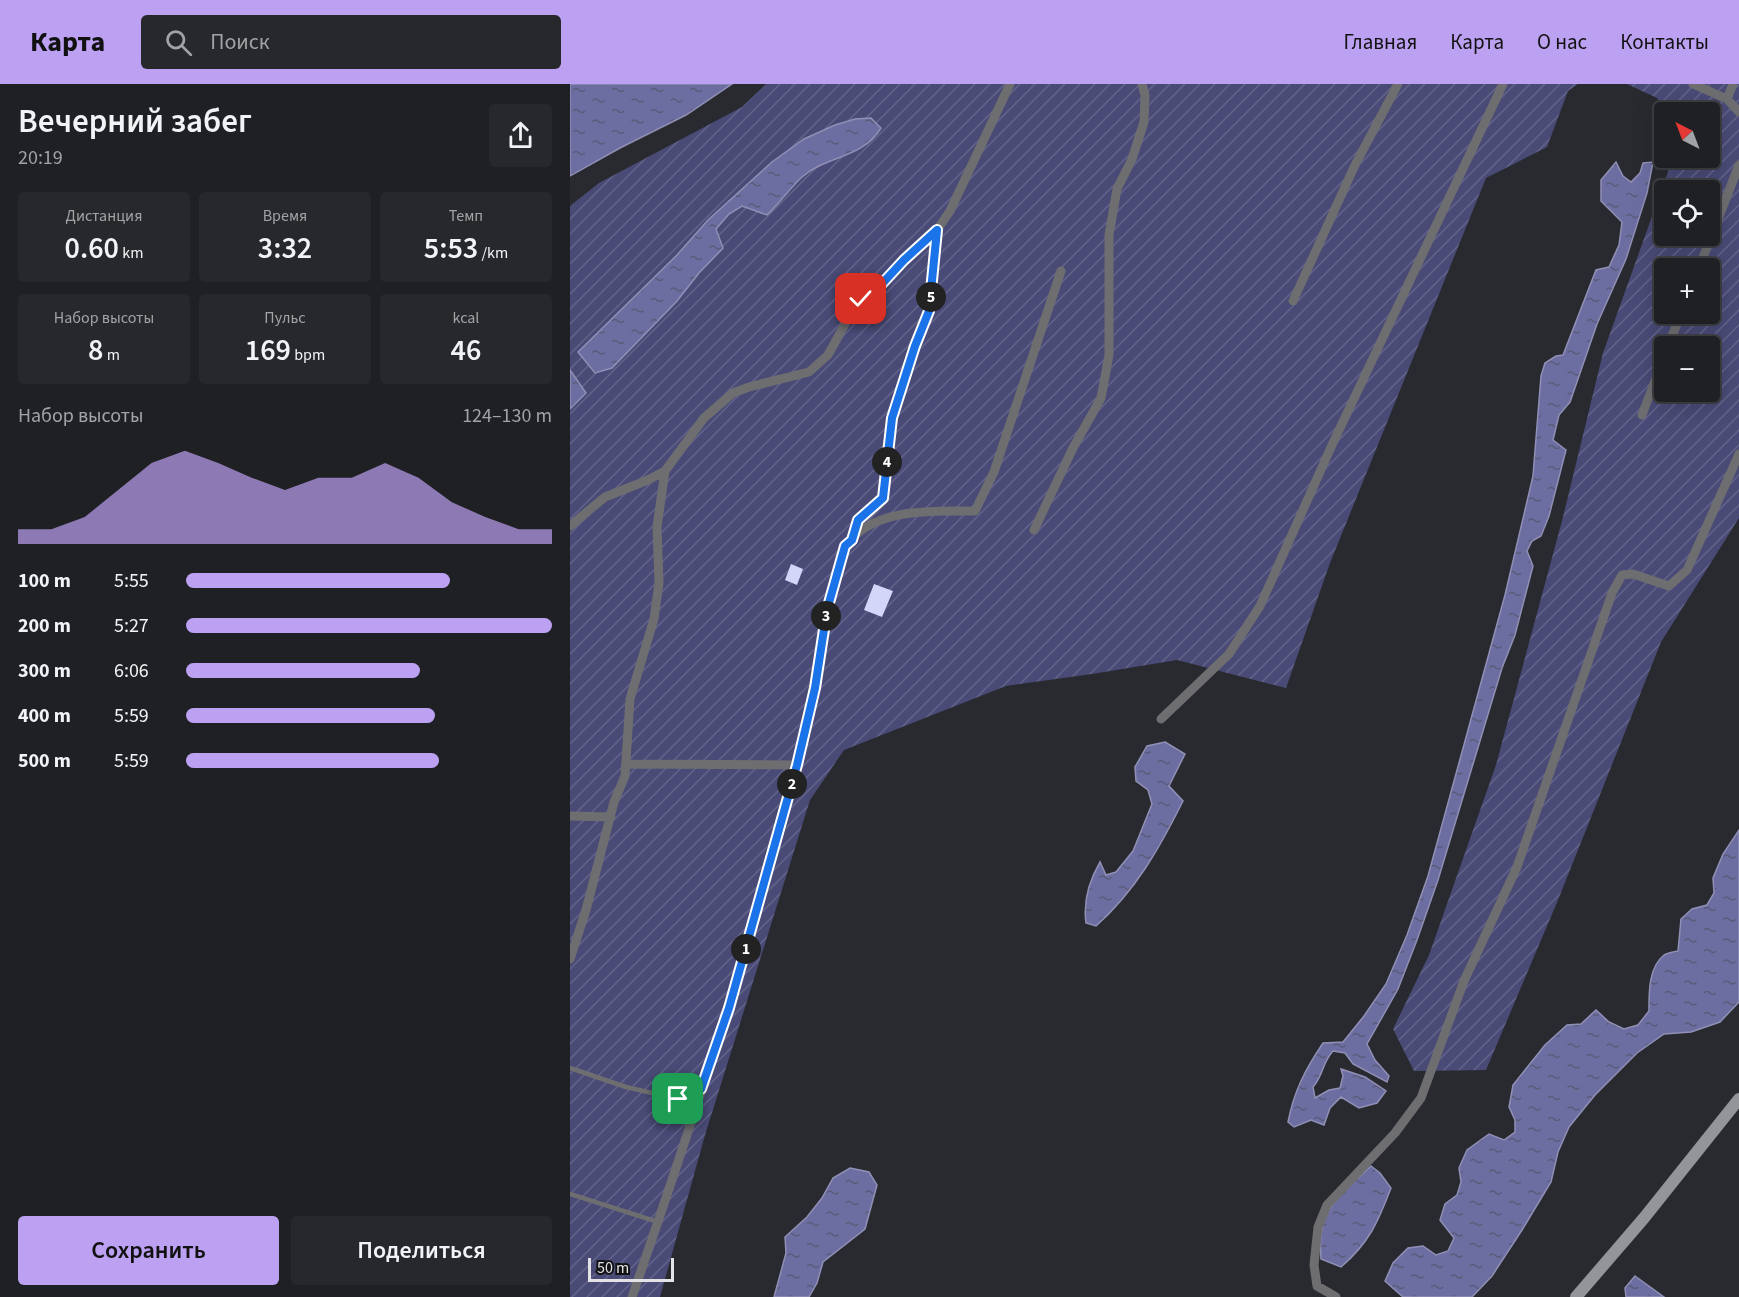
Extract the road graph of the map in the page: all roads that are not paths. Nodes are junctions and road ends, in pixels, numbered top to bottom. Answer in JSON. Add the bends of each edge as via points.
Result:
{"nodes":[{"id":1,"x":1010,"y":84,"type":"edge"},
{"id":2,"x":1142,"y":84,"type":"edge"},
{"id":3,"x":1398,"y":84,"type":"edge"},
{"id":4,"x":1503,"y":84,"type":"edge"},
{"id":5,"x":1693,"y":84,"type":"edge"},
{"id":6,"x":1734,"y":84,"type":"edge"},
{"id":7,"x":1726,"y":99,"type":"junction"},
{"id":8,"x":1739,"y":112,"type":"edge"},
{"id":9,"x":1739,"y":165,"type":"edge"},
{"id":10,"x":937,"y":230,"type":"junction"},
{"id":11,"x":1703,"y":258,"type":"edge"},
{"id":12,"x":1061,"y":271,"type":"dead end"},
{"id":13,"x":1293,"y":301,"type":"dead end"},
{"id":14,"x":1654,"y":384,"type":"edge"},
{"id":15,"x":1642,"y":415,"type":"dead end"},
{"id":16,"x":1739,"y":454,"type":"edge"},
{"id":17,"x":665,"y":471,"type":"junction"},
{"id":18,"x":570,"y":526,"type":"edge"},
{"id":19,"x":1034,"y":530,"type":"dead end"},
{"id":20,"x":852,"y":540,"type":"junction"},
{"id":21,"x":1161,"y":719,"type":"dead end"},
{"id":22,"x":626,"y":764,"type":"junction"},
{"id":23,"x":797,"y":765,"type":"junction"},
{"id":24,"x":570,"y":816,"type":"edge"},
{"id":25,"x":611,"y":817,"type":"junction"},
{"id":26,"x":570,"y":959,"type":"edge"},
{"id":27,"x":570,"y":1068,"type":"edge"},
{"id":28,"x":701,"y":1089,"type":"junction"},
{"id":29,"x":1739,"y":1098,"type":"edge"},
{"id":30,"x":570,"y":1194,"type":"edge"},
{"id":31,"x":658,"y":1222,"type":"junction"},
{"id":32,"x":632,"y":1297,"type":"edge"},
{"id":33,"x":1336,"y":1297,"type":"edge"},
{"id":34,"x":1576,"y":1297,"type":"edge"}],
"edges":[{"from":1,"to":10,"type":"street","via":[[950,211]]},
{"from":2,"to":19,"type":"street","via":[[1144,122],[1117,189],[1109,235],[1109,355],[1101,398]]},
{"from":3,"to":13,"type":"street","via":[[1355,165]]},
{"from":4,"to":21,"type":"street","via":[[1260,606],[1229,654]]},
{"from":5,"to":7,"type":"street"},
{"from":6,"to":7,"type":"street"},
{"from":7,"to":8,"type":"street"},
{"from":9,"to":11,"type":"street"},
{"from":10,"to":17,"type":"street","via":[[879,287],[861,299],[828,355],[809,372],[733,393],[704,418]]},
{"from":10,"to":20,"type":"street","via":[[929,311],[892,418],[883,498],[858,520]]},
{"from":12,"to":20,"type":"street","via":[[994,471],[975,511],[917,511],[872,523]]},
{"from":14,"to":15,"type":"street"},
{"from":16,"to":33,"type":"street","via":[[1687,570],[1669,586],[1633,574],[1622,575],[1612,593],[1517,867],[1464,981],[1421,1098],[1395,1133],[1327,1205],[1318,1227],[1314,1265],[1317,1286]]},
{"from":17,"to":18,"type":"street","via":[[605,497]]},
{"from":17,"to":22,"type":"street","via":[[657,527],[658,592],[630,699]]},
{"from":20,"to":23,"type":"street","via":[[845,546],[827,610],[815,688]]},
{"from":22,"to":23,"type":"street"},
{"from":22,"to":25,"type":"street"},
{"from":23,"to":28,"type":"street","via":[[735,986]]},
{"from":24,"to":25,"type":"street"},
{"from":25,"to":26,"type":"street"},
{"from":27,"to":28,"type":"lane","via":[[678,1099]]},
{"from":28,"to":31,"type":"street"},
{"from":29,"to":34,"type":"street"},
{"from":30,"to":31,"type":"lane"},
{"from":31,"to":32,"type":"street"}]}
